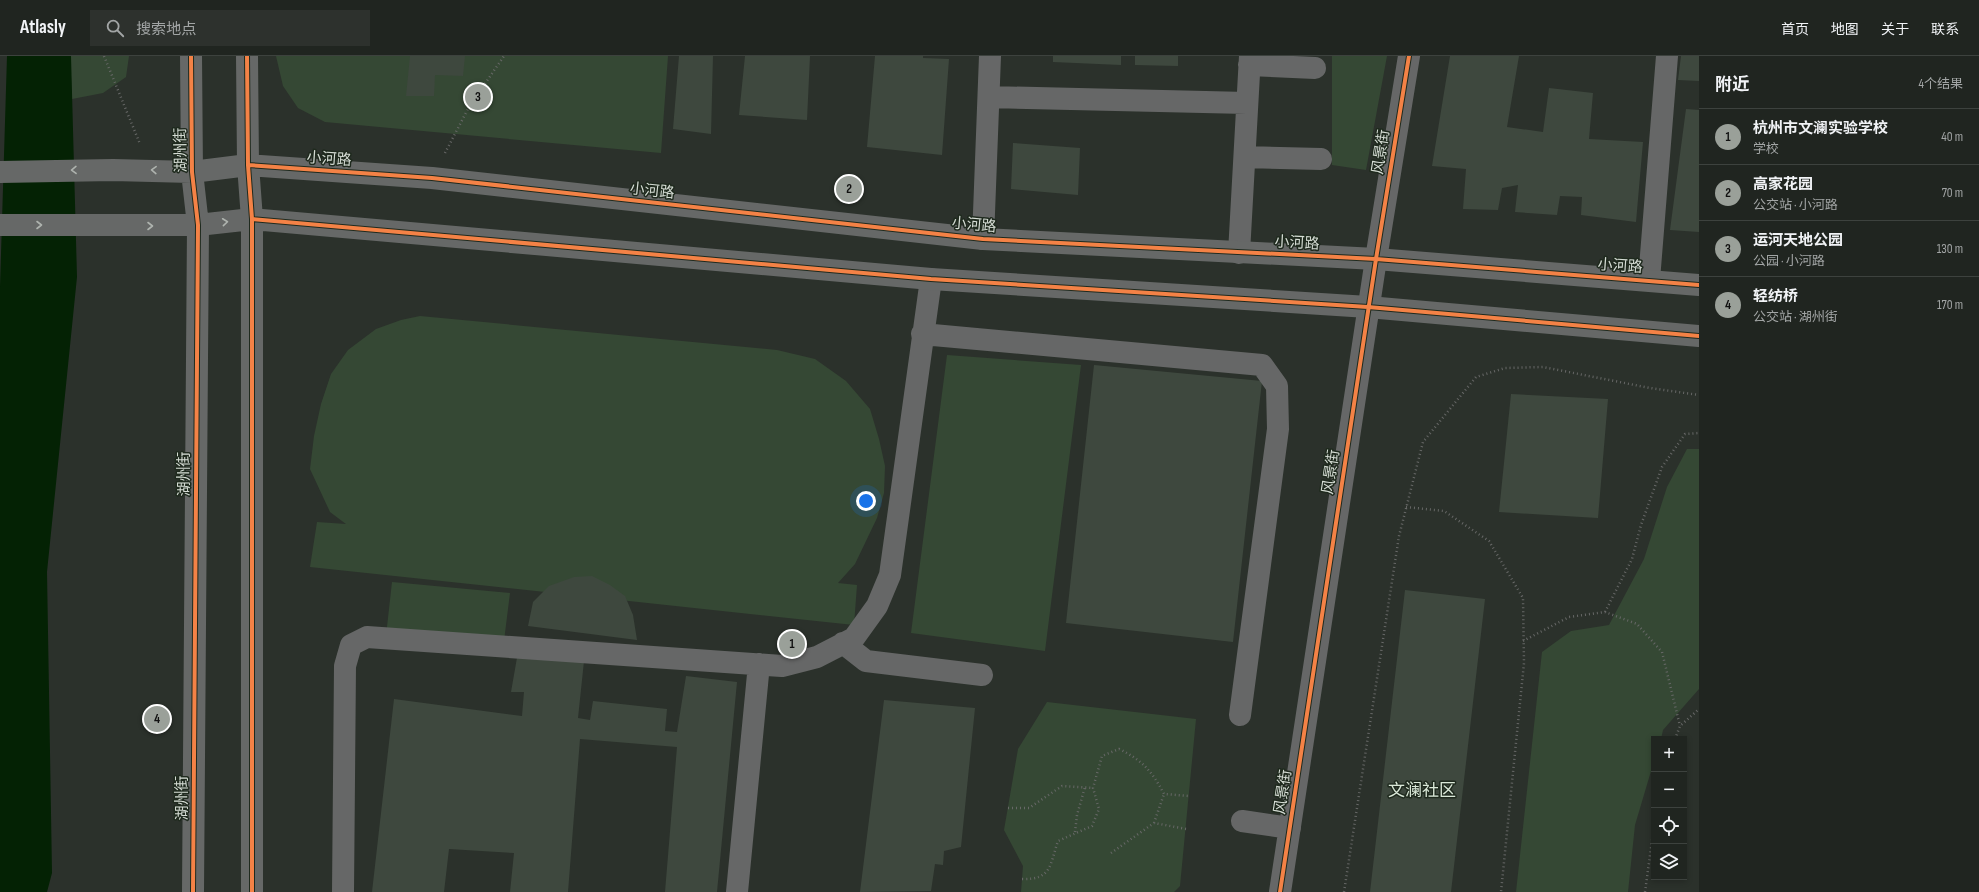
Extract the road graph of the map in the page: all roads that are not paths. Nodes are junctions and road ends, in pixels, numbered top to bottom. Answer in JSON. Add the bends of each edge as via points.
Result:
{"nodes":[{"id":1,"x":192,"y":56,"type":"edge"},
{"id":2,"x":247,"y":56,"type":"edge"},
{"id":3,"x":990,"y":56,"type":"edge"},
{"id":4,"x":1410,"y":56,"type":"edge"},
{"id":5,"x":1668,"y":56,"type":"edge"},
{"id":6,"x":1249,"y":61,"type":"edge"},
{"id":7,"x":1315,"y":68,"type":"dead end"},
{"id":8,"x":989,"y":97,"type":"junction"},
{"id":9,"x":1247,"y":104,"type":"junction"},
{"id":10,"x":1245,"y":157,"type":"junction"},
{"id":11,"x":1321,"y":159,"type":"dead end"},
{"id":12,"x":248,"y":165,"type":"junction"},
{"id":13,"x":0,"y":172,"type":"edge"},
{"id":14,"x":192,"y":172,"type":"junction"},
{"id":15,"x":252,"y":220,"type":"junction"},
{"id":16,"x":0,"y":225,"type":"edge"},
{"id":17,"x":198,"y":225,"type":"junction"},
{"id":18,"x":983,"y":239,"type":"junction"},
{"id":19,"x":1239,"y":253,"type":"junction"},
{"id":20,"x":1376,"y":259,"type":"junction"},
{"id":21,"x":931,"y":279,"type":"junction"},
{"id":22,"x":1649,"y":280,"type":"junction"},
{"id":23,"x":1699,"y":285,"type":"edge"},
{"id":24,"x":1368,"y":307,"type":"junction"},
{"id":25,"x":922,"y":334,"type":"junction"},
{"id":26,"x":1699,"y":336,"type":"edge"},
{"id":27,"x":843,"y":643,"type":"junction"},
{"id":28,"x":759,"y":664,"type":"junction"},
{"id":29,"x":982,"y":675,"type":"dead end"},
{"id":30,"x":1240,"y":715,"type":"dead end"},
{"id":31,"x":1242,"y":822,"type":"dead end"},
{"id":32,"x":1290,"y":828,"type":"junction"},
{"id":33,"x":193,"y":892,"type":"edge"},
{"id":34,"x":252,"y":892,"type":"edge"},
{"id":35,"x":343,"y":892,"type":"edge"},
{"id":36,"x":737,"y":892,"type":"edge"},
{"id":37,"x":1280,"y":892,"type":"edge"}],
"edges":[{"from":1,"to":14,"type":"main road","name":"湖州街"},
{"from":2,"to":12,"type":"main road"},
{"from":3,"to":8,"type":"street"},
{"from":4,"to":20,"type":"street","name":"风景街"},
{"from":5,"to":22,"type":"street"},
{"from":6,"to":7,"type":"street"},
{"from":6,"to":9,"type":"street"},
{"from":8,"to":9,"type":"street"},
{"from":8,"to":18,"type":"street"},
{"from":9,"to":10,"type":"street"},
{"from":10,"to":11,"type":"street"},
{"from":10,"to":19,"type":"street"},
{"from":12,"to":14,"type":"main road","name":"小河路"},
{"from":12,"to":15,"type":"main road"},
{"from":12,"to":18,"type":"main road","name":"小河路","via":[[432,178]]},
{"from":14,"to":13,"type":"main road","name":"小河路","one_way":true},
{"from":14,"to":17,"type":"main road","name":"湖州街"},
{"from":17,"to":15,"type":"main road","one_way":true},
{"from":15,"to":21,"type":"main road"},
{"from":15,"to":34,"type":"main road"},
{"from":16,"to":17,"type":"main road","one_way":true},
{"from":17,"to":33,"type":"main road","name":"湖州街"},
{"from":18,"to":19,"type":"main road","name":"小河路"},
{"from":19,"to":20,"type":"main road","name":"小河路"},
{"from":20,"to":22,"type":"main road","name":"小河路"},
{"from":20,"to":24,"type":"street","name":"风景街"},
{"from":21,"to":24,"type":"main road"},
{"from":21,"to":25,"type":"street"},
{"from":22,"to":23,"type":"main road","name":"小河路"},
{"from":24,"to":26,"type":"main road"},
{"from":24,"to":32,"type":"street","name":"风景街"},
{"from":25,"to":27,"type":"street","via":[[890,575],[877,606],[854,638]]},
{"from":25,"to":30,"type":"street","via":[[1262,365],[1278,386],[1278,429]]},
{"from":27,"to":28,"type":"street","via":[[817,657],[782,666]]},
{"from":27,"to":29,"type":"street","via":[[866,661]]},
{"from":28,"to":35,"type":"street","via":[[367,637],[351,645],[345,666]]},
{"from":28,"to":36,"type":"street"},
{"from":31,"to":32,"type":"street"},
{"from":32,"to":37,"type":"street","name":"风景街"}]}
